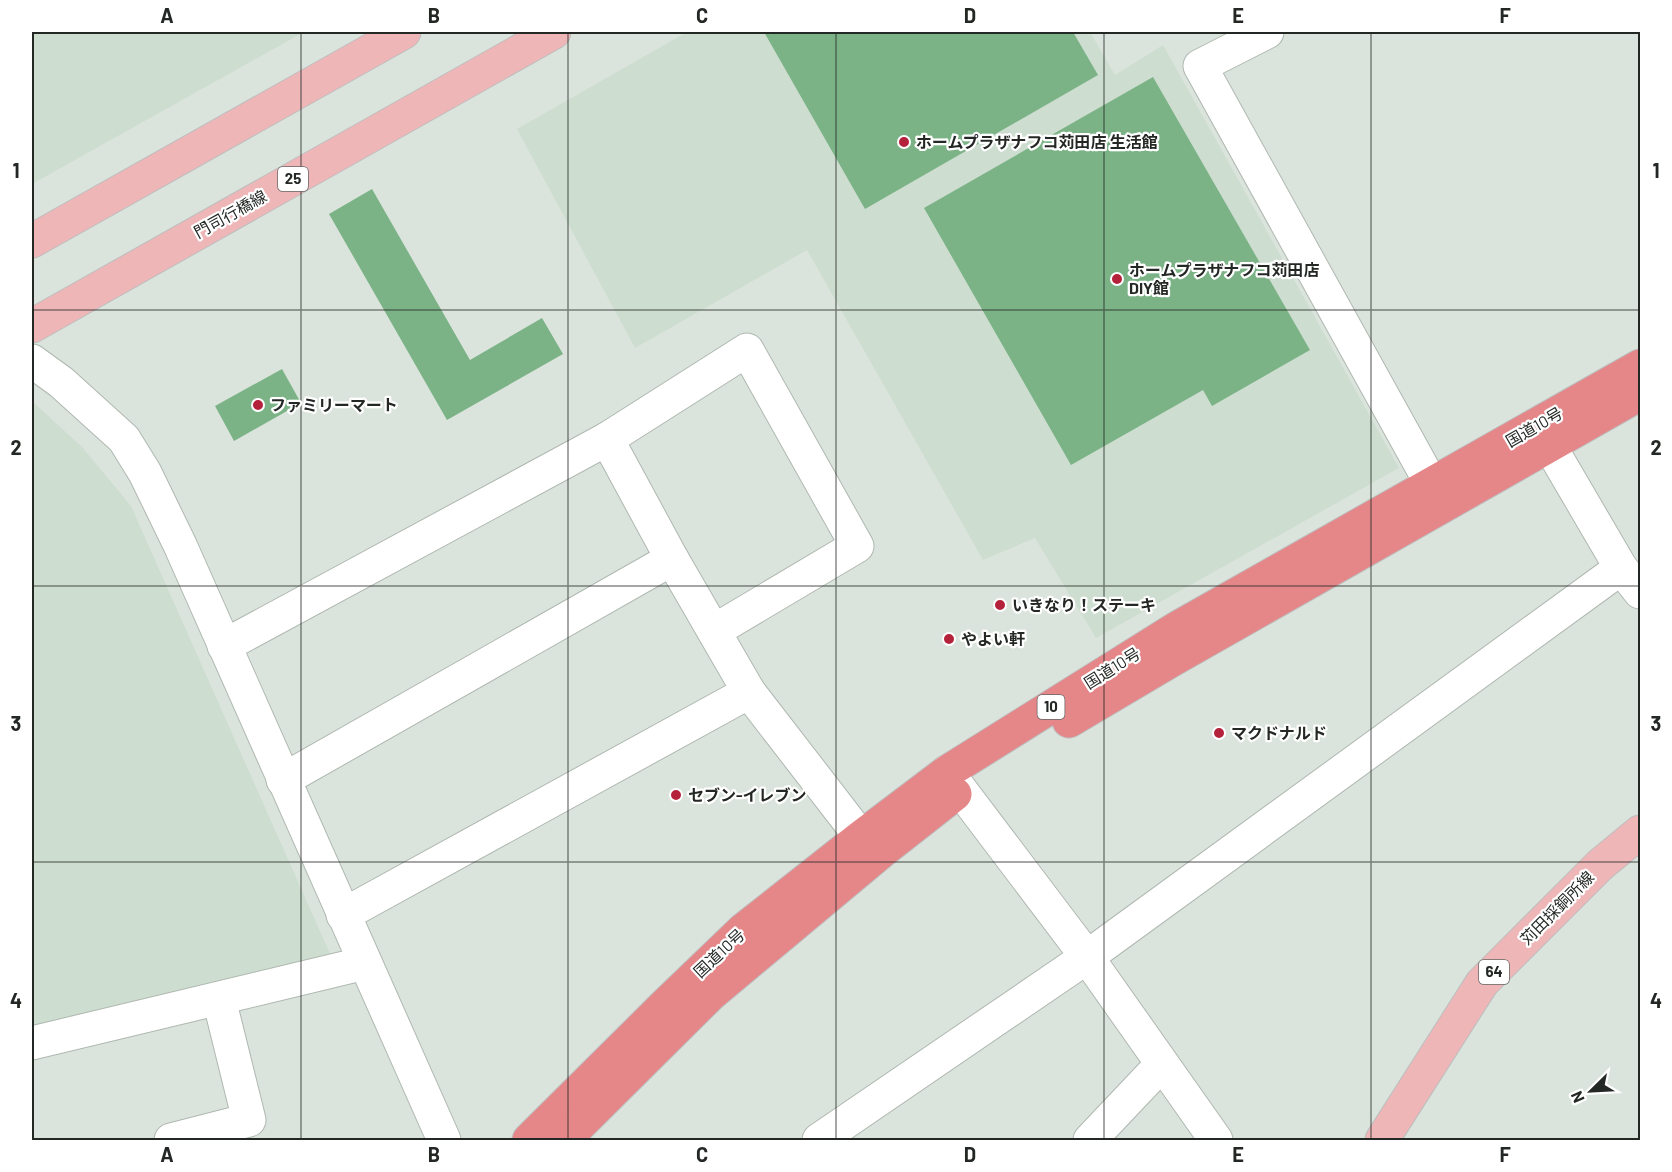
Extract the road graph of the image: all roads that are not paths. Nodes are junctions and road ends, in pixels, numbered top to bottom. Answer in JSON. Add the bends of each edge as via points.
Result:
{"nodes":[{"id":1,"x":404,"y":32,"type":"edge"},
{"id":2,"x":554,"y":32,"type":"edge"},
{"id":3,"x":1267,"y":32,"type":"edge"},
{"id":4,"x":32,"y":241,"type":"edge"},
{"id":5,"x":32,"y":326,"type":"edge"},
{"id":6,"x":32,"y":361,"type":"edge"},
{"id":7,"x":1641,"y":366,"type":"edge"},
{"id":8,"x":1641,"y":394,"type":"edge"},
{"id":9,"x":1543,"y":436,"type":"junction"},
{"id":10,"x":607,"y":440,"type":"junction"},
{"id":11,"x":1432,"y":485,"type":"junction"},
{"id":12,"x":672,"y":559,"type":"junction"},
{"id":13,"x":1631,"y":580,"type":"edge"},
{"id":14,"x":714,"y":631,"type":"junction"},
{"id":15,"x":224,"y":646,"type":"junction"},
{"id":16,"x":749,"y":692,"type":"junction"},
{"id":17,"x":283,"y":780,"type":"junction"},
{"id":18,"x":954,"y":781,"type":"junction"},
{"id":19,"x":1641,"y":832,"type":"edge"},
{"id":20,"x":861,"y":837,"type":"junction"},
{"id":21,"x":343,"y":915,"type":"junction"},
{"id":22,"x":1087,"y":957,"type":"junction"},
{"id":23,"x":364,"y":963,"type":"junction"},
{"id":24,"x":219,"y":999,"type":"junction"},
{"id":25,"x":32,"y":1043,"type":"edge"},
{"id":26,"x":1161,"y":1065,"type":"junction"},
{"id":27,"x":545,"y":1138,"type":"edge"},
{"id":28,"x":171,"y":1140,"type":"edge"},
{"id":29,"x":444,"y":1140,"type":"edge"},
{"id":30,"x":819,"y":1140,"type":"edge"},
{"id":31,"x":1090,"y":1140,"type":"edge"},
{"id":32,"x":1216,"y":1140,"type":"edge"},
{"id":33,"x":1382,"y":1140,"type":"edge"}],
"edges":[{"from":1,"to":4,"type":"main road"},
{"from":2,"to":5,"type":"main road","name":"門司行橋線","number":"25"},
{"from":3,"to":11,"type":"street","via":[[1200,66]]},
{"from":6,"to":15,"type":"street","via":[[124,440],[145,473]]},
{"from":7,"to":9,"type":"highway","name":"国道10号","number":"10"},
{"from":8,"to":9,"type":"highway","name":"国道10号","number":"10"},
{"from":9,"to":11,"type":"highway","name":"国道10号","number":"10"},
{"from":9,"to":13,"type":"street"},
{"from":9,"to":18,"type":"highway","name":"国道10号","number":"10","via":[[1046,735]]},
{"from":10,"to":12,"type":"street"},
{"from":10,"to":14,"type":"street","via":[[747,350],[857,546]]},
{"from":10,"to":15,"type":"street"},
{"from":11,"to":18,"type":"highway","name":"国道10号","number":"10","via":[[1177,628]]},
{"from":12,"to":14,"type":"street"},
{"from":12,"to":17,"type":"street"},
{"from":13,"to":22,"type":"street"},
{"from":14,"to":16,"type":"street"},
{"from":15,"to":17,"type":"street"},
{"from":16,"to":20,"type":"street"},
{"from":16,"to":21,"type":"street"},
{"from":17,"to":21,"type":"street"},
{"from":18,"to":20,"type":"highway","name":"国道10号","number":"10"},
{"from":18,"to":22,"type":"street"},
{"from":18,"to":27,"type":"highway","name":"国道10号","number":"10","via":[[880,852]]},
{"from":19,"to":33,"type":"main road","name":"苅田採銅所線","number":"64","via":[[1600,865],[1482,983]]},
{"from":20,"to":27,"type":"highway","name":"国道10号","number":"10","via":[[743,930]]},
{"from":21,"to":23,"type":"street"},
{"from":22,"to":26,"type":"street"},
{"from":22,"to":30,"type":"street"},
{"from":23,"to":24,"type":"street"},
{"from":23,"to":29,"type":"street"},
{"from":24,"to":25,"type":"street"},
{"from":24,"to":28,"type":"street","via":[[249,1120]]},
{"from":26,"to":31,"type":"street"},
{"from":26,"to":32,"type":"street"}]}
